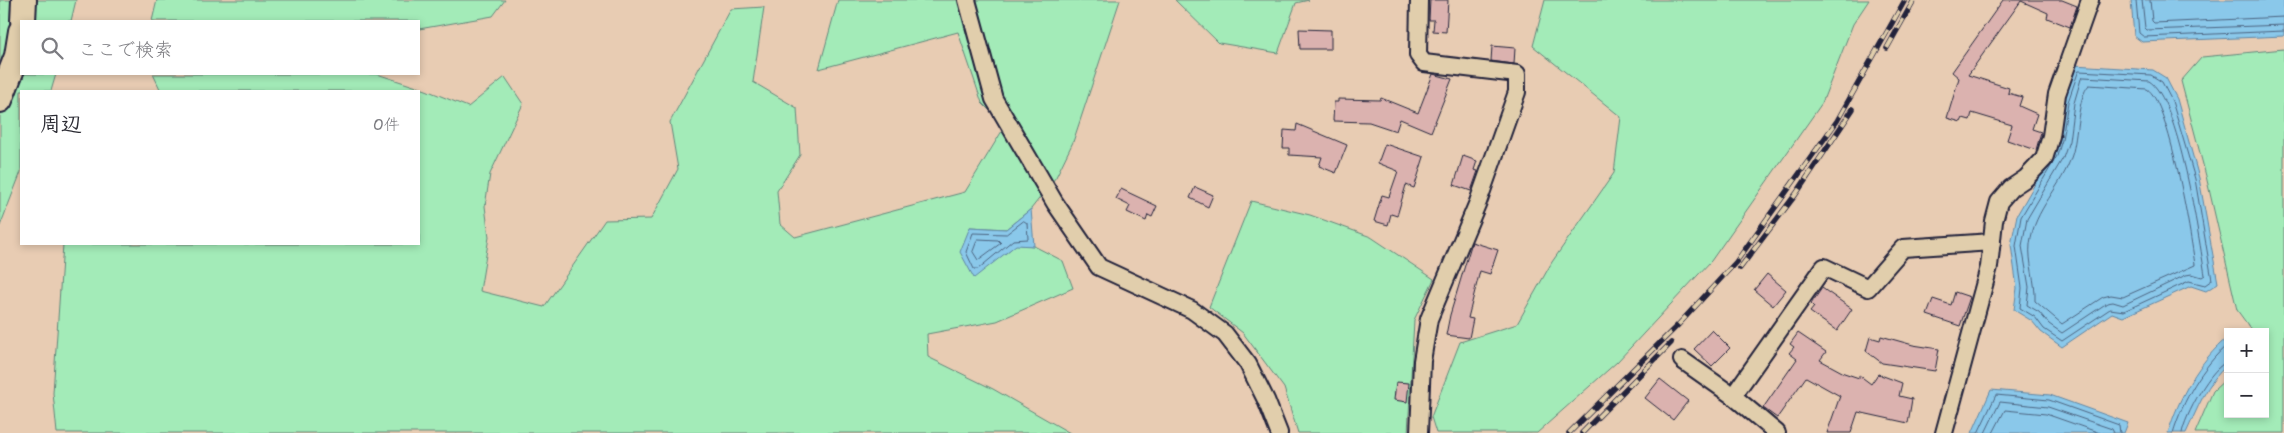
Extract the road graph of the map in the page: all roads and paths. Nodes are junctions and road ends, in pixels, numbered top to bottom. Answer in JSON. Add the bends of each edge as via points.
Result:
{"nodes":[{"id":1,"x":24,"y":0,"type":"edge"},
{"id":2,"x":967,"y":0,"type":"edge"},
{"id":3,"x":1419,"y":0,"type":"edge"},
{"id":4,"x":2090,"y":0,"type":"edge"},
{"id":5,"x":23,"y":20,"type":"edge"},
{"id":6,"x":20,"y":37,"type":"edge"},
{"id":7,"x":0,"y":100,"type":"edge"},
{"id":8,"x":1992,"y":242,"type":"junction"},
{"id":9,"x":1682,"y":360,"type":"dead end"},
{"id":10,"x":1733,"y":396,"type":"junction"},
{"id":11,"x":1279,"y":433,"type":"edge"},
{"id":12,"x":1419,"y":433,"type":"edge"},
{"id":13,"x":1776,"y":433,"type":"edge"},
{"id":14,"x":1944,"y":433,"type":"edge"}],
"edges":[{"from":1,"to":5,"type":"main road"},
{"from":2,"to":11,"type":"street","via":[[994,99],[1055,203],[1099,267],[1192,310],[1225,334],[1248,364]]},
{"from":3,"to":12,"type":"street","via":[[1418,54],[1424,63],[1517,74],[1517,92],[1478,202],[1429,319],[1422,360]]},
{"from":4,"to":8,"type":"street","via":[[2057,94],[2052,136],[2044,159],[1999,202]]},
{"from":6,"to":7,"type":"main road","via":[[17,56]]},
{"from":8,"to":10,"type":"street","via":[[1903,248],[1868,288],[1824,267]]},
{"from":8,"to":14,"type":"street","via":[[1989,266]]},
{"from":9,"to":10,"type":"street"},
{"from":10,"to":13,"type":"street"}]}
